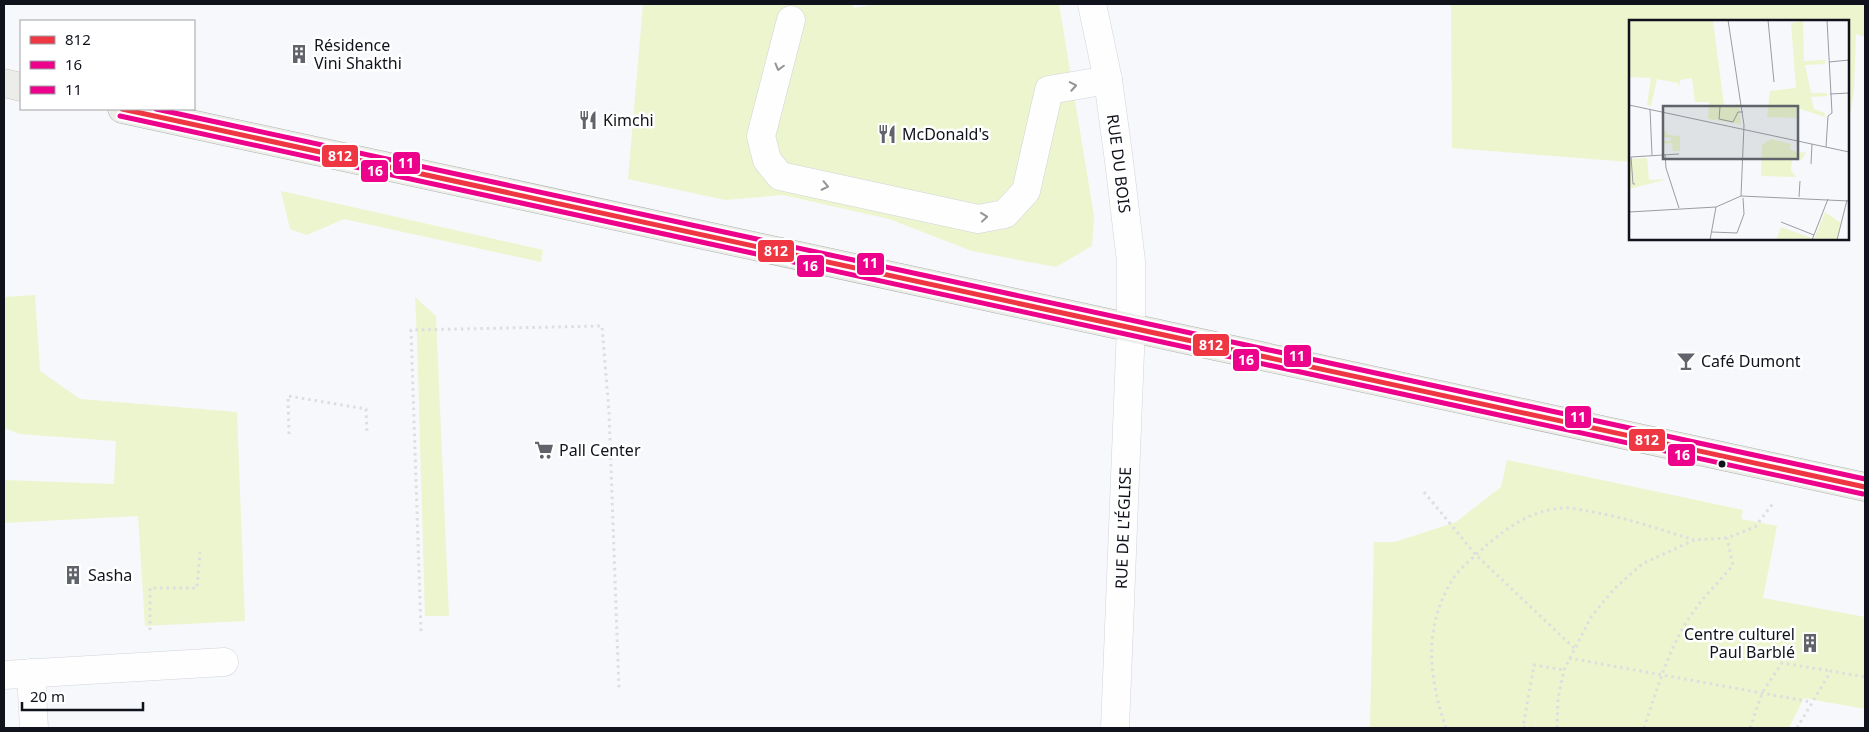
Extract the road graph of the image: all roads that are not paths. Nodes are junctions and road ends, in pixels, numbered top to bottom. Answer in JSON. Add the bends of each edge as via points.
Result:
{"nodes":[{"id":1,"x":1092,"y":4,"type":"edge"},
{"id":2,"x":791,"y":20,"type":"dead end"},
{"id":3,"x":1108,"y":80,"type":"junction"},
{"id":4,"x":4,"y":83,"type":"edge"},
{"id":5,"x":20,"y":87,"type":"edge"},
{"id":6,"x":127,"y":110,"type":"edge"},
{"id":7,"x":1131,"y":327,"type":"junction"},
{"id":8,"x":1865,"y":487,"type":"edge"},
{"id":9,"x":224,"y":662,"type":"dead end"},
{"id":10,"x":31,"y":673,"type":"junction"},
{"id":11,"x":4,"y":675,"type":"edge"},
{"id":12,"x":34,"y":728,"type":"edge"},
{"id":13,"x":1115,"y":728,"type":"edge"}],
"edges":[{"from":1,"to":3,"type":"street","name":"RUE DU BOIS"},
{"from":2,"to":3,"type":"street","one_way":true,"via":[[761,136],[767,160],[780,176],[978,218],[1005,214],[1026,191],[1049,90]]},
{"from":3,"to":7,"type":"street","name":"RUE DU BOIS","via":[[1131,261]]},
{"from":4,"to":5,"type":"main road"},
{"from":6,"to":7,"type":"main road"},
{"from":7,"to":8,"type":"main road"},
{"from":7,"to":13,"type":"street","name":"RUE DE L'ÉGLISE"},
{"from":9,"to":10,"type":"street"},
{"from":10,"to":11,"type":"street"},
{"from":10,"to":12,"type":"street"}]}
